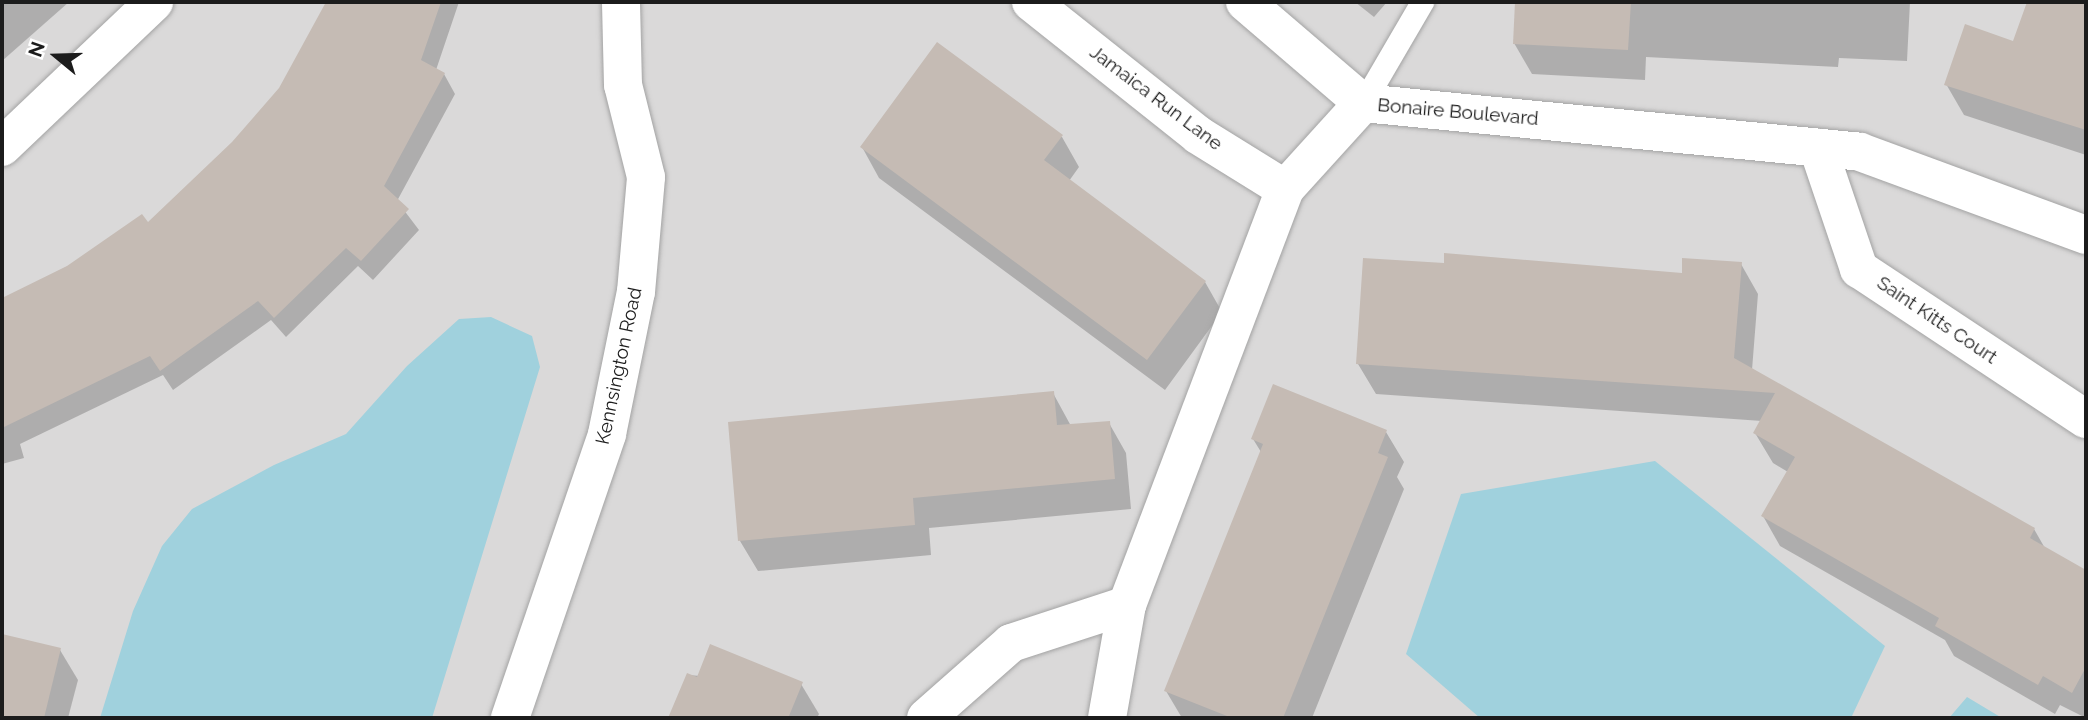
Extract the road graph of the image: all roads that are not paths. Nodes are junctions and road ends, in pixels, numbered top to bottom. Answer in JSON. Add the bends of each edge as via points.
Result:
{"nodes":[{"id":1,"x":154,"y":2,"type":"edge"},
{"id":2,"x":621,"y":2,"type":"edge"},
{"id":3,"x":1031,"y":2,"type":"edge"},
{"id":4,"x":1245,"y":2,"type":"edge"},
{"id":5,"x":1422,"y":2,"type":"edge"},
{"id":6,"x":1363,"y":103,"type":"junction"},
{"id":7,"x":2,"y":147,"type":"edge"},
{"id":8,"x":1818,"y":148,"type":"junction"},
{"id":9,"x":1285,"y":189,"type":"junction"},
{"id":10,"x":2086,"y":235,"type":"edge"},
{"id":11,"x":2086,"y":419,"type":"edge"},
{"id":12,"x":1127,"y":605,"type":"junction"},
{"id":13,"x":510,"y":718,"type":"edge"},
{"id":14,"x":926,"y":718,"type":"edge"},
{"id":15,"x":1107,"y":718,"type":"edge"}],
"edges":[{"from":1,"to":7,"type":"street"},
{"from":2,"to":13,"type":"street","name":"Kennsington Road","via":[[623,85],[646,177],[636,292],[607,434]]},
{"from":3,"to":9,"type":"street","name":"Jamaica Run Lane","via":[[1198,135]]},
{"from":4,"to":6,"type":"street"},
{"from":5,"to":6,"type":"lane"},
{"from":6,"to":8,"type":"street","name":"Bonaire Boulevard"},
{"from":6,"to":9,"type":"street","name":"Bonaire Boulevard"},
{"from":8,"to":10,"type":"street","name":"Bonaire Boulevard","via":[[1860,152]]},
{"from":8,"to":11,"type":"street","name":"Saint Kitts Court","via":[[1859,269]]},
{"from":9,"to":12,"type":"street","name":"Bonaire Boulevard"},
{"from":12,"to":14,"type":"street","via":[[1011,642]]},
{"from":12,"to":15,"type":"street","name":"Bonaire Boulevard"}]}
